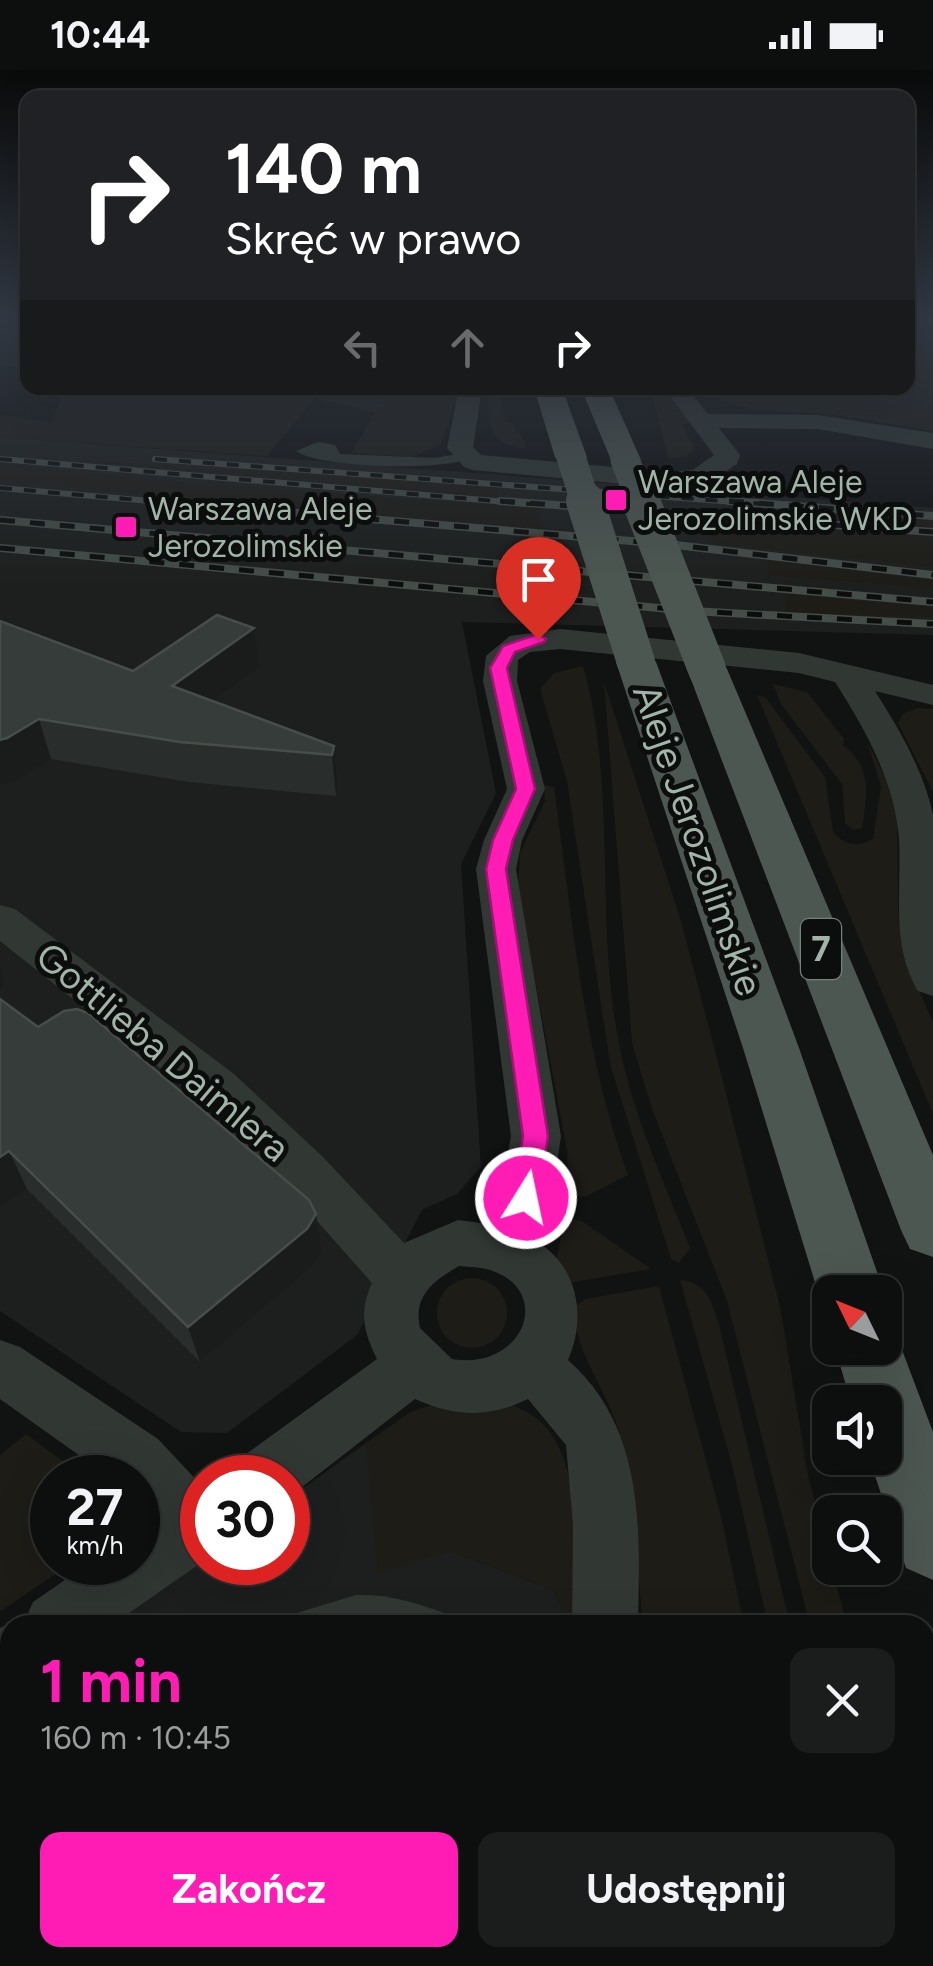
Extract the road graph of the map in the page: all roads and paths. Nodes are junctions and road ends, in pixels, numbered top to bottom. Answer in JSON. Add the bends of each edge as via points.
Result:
{"nodes":[{"id":1,"x":466,"y":408,"type":"edge"},
{"id":2,"x":555,"y":408,"type":"edge"},
{"id":3,"x":603,"y":408,"type":"edge"},
{"id":4,"x":691,"y":408,"type":"edge"},
{"id":5,"x":700,"y":421,"type":"junction"},
{"id":6,"x":933,"y":441,"type":"edge"},
{"id":7,"x":334,"y":455,"type":"dead end"},
{"id":8,"x":465,"y":457,"type":"junction"},
{"id":9,"x":848,"y":674,"type":"junction"},
{"id":10,"x":933,"y":695,"type":"edge"},
{"id":11,"x":0,"y":919,"type":"edge"},
{"id":12,"x":933,"y":980,"type":"edge"},
{"id":13,"x":933,"y":1230,"type":"edge"},
{"id":14,"x":504,"y":1248,"type":"junction"},
{"id":15,"x":845,"y":1275,"type":"edge"},
{"id":16,"x":402,"y":1278,"type":"junction"},
{"id":17,"x":532,"y":1364,"type":"junction"},
{"id":18,"x":875,"y":1365,"type":"edge"},
{"id":19,"x":0,"y":1366,"type":"edge"},
{"id":20,"x":414,"y":1366,"type":"junction"},
{"id":21,"x":295,"y":1455,"type":"edge"},
{"id":22,"x":180,"y":1504,"type":"edge"},
{"id":23,"x":180,"y":1539,"type":"edge"},
{"id":24,"x":933,"y":1541,"type":"edge"},
{"id":25,"x":70,"y":1615,"type":"edge"},
{"id":26,"x":331,"y":1615,"type":"edge"},
{"id":27,"x":394,"y":1615,"type":"edge"},
{"id":28,"x":605,"y":1615,"type":"edge"}],
"edges":[{"from":1,"to":8,"type":"street","via":[[460,444]]},
{"from":2,"to":15,"type":"main road","name":"Aleje Jerozolimskie","number":"7","bridge":true},
{"from":3,"to":13,"type":"main road","name":"Aleje Jerozolimskie","number":"7","bridge":true},
{"from":4,"to":5,"type":"street"},
{"from":5,"to":6,"type":"street","via":[[818,422]]},
{"from":5,"to":8,"type":"street","via":[[727,460],[715,472],[690,479],[499,467]]},
{"from":7,"to":8,"type":"lane","via":[[434,462]]},
{"from":9,"to":10,"type":"street"},
{"from":9,"to":12,"type":"street","via":[[882,729],[911,798],[919,930]]},
{"from":9,"to":14,"type":"street","via":[[778,660],[560,639],[520,644],[502,656],[500,681],[526,789],[496,869],[536,1136],[526,1198]]},
{"from":11,"to":16,"type":"street","name":"Gottlieba Daimlera","via":[[217,1086]]},
{"from":14,"to":16,"type":"street","via":[[481,1242],[436,1250]]},
{"from":14,"to":17,"type":"street","via":[[525,1260],[552,1298],[554,1322]]},
{"from":16,"to":20,"type":"street","via":[[391,1324]]},
{"from":17,"to":20,"type":"street","via":[[487,1388],[460,1388]]},
{"from":17,"to":28,"type":"street","via":[[591,1431],[601,1493]]},
{"from":18,"to":24,"type":"main road"},
{"from":19,"to":22,"type":"street","via":[[137,1460]]},
{"from":20,"to":21,"type":"street"},
{"from":23,"to":25,"type":"street"},
{"from":26,"to":27,"type":"lane","via":[[368,1608]]}]}
